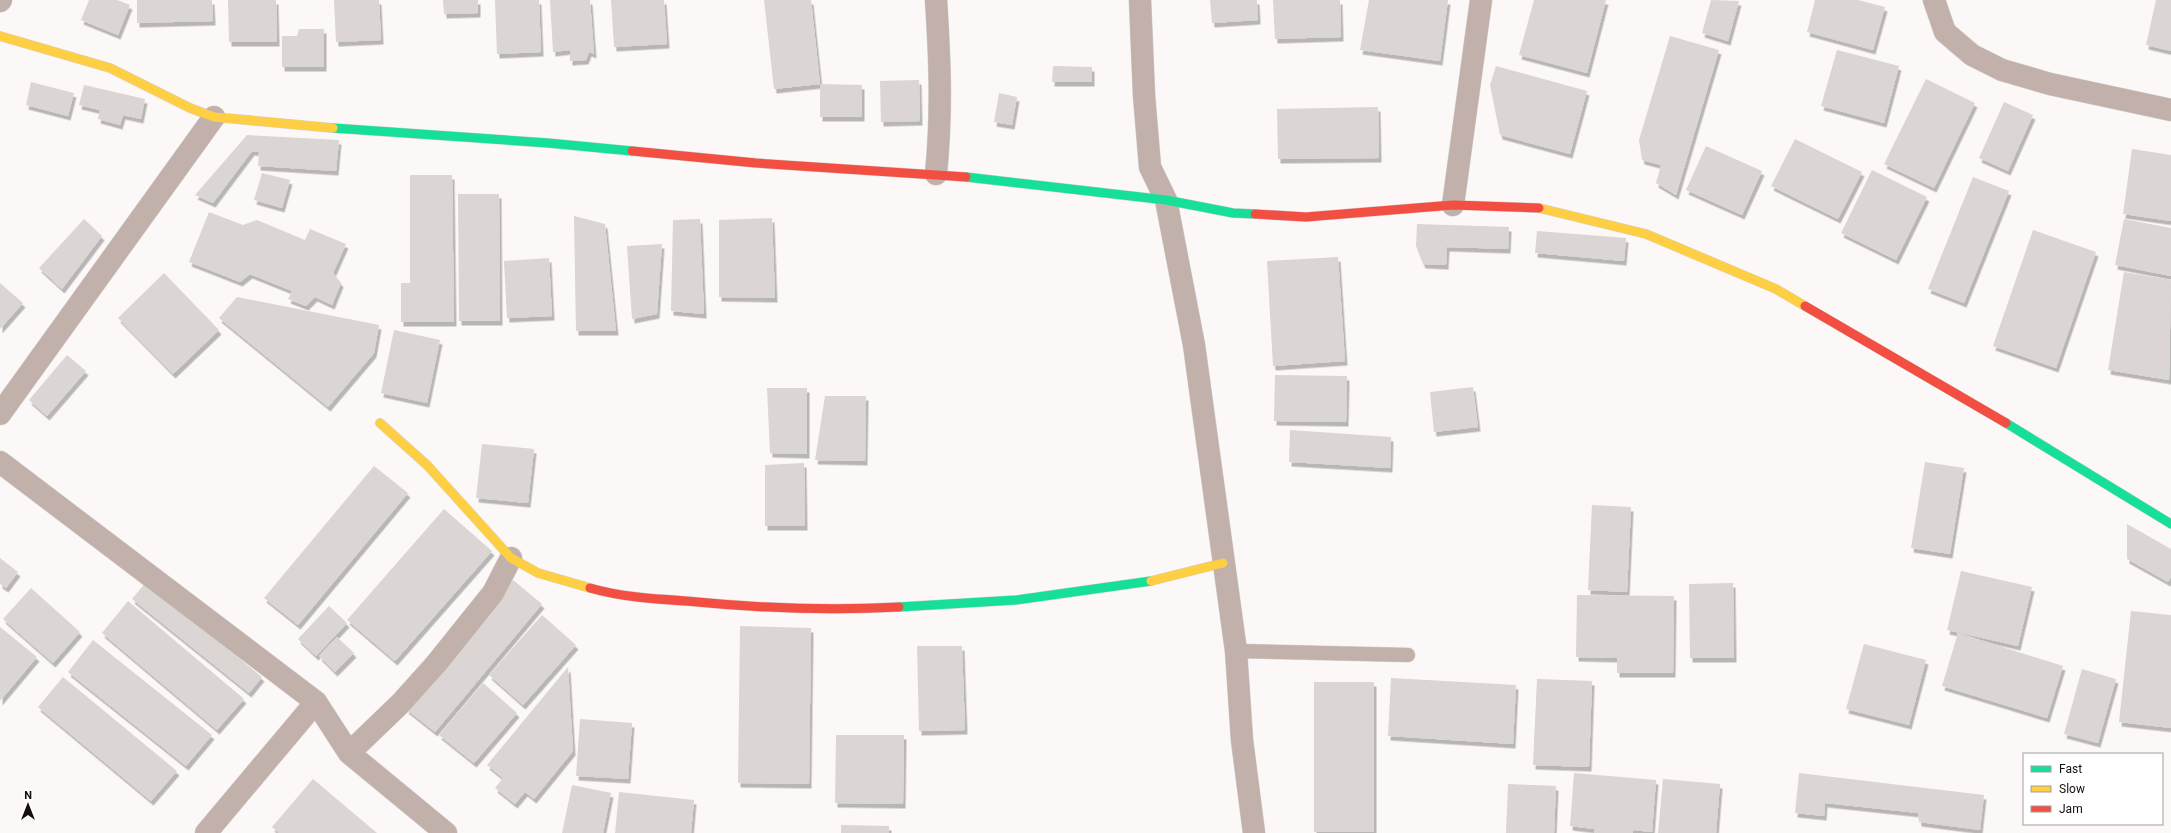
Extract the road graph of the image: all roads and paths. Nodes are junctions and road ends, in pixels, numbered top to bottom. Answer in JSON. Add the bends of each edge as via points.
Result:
{"nodes":[{"id":1,"x":936,"y":0,"type":"edge"},
{"id":2,"x":1140,"y":0,"type":"edge"},
{"id":3,"x":1481,"y":0,"type":"edge"},
{"id":4,"x":1934,"y":0,"type":"edge"},
{"id":5,"x":0,"y":36,"type":"edge"},
{"id":6,"x":2171,"y":110,"type":"edge"},
{"id":7,"x":214,"y":117,"type":"junction"},
{"id":8,"x":936,"y":174,"type":"junction"},
{"id":9,"x":1166,"y":200,"type":"junction"},
{"id":10,"x":1453,"y":205,"type":"junction"},
{"id":11,"x":0,"y":414,"type":"edge"},
{"id":12,"x":380,"y":422,"type":"dead end"},
{"id":13,"x":0,"y":462,"type":"edge"},
{"id":14,"x":2171,"y":524,"type":"edge"},
{"id":15,"x":511,"y":558,"type":"junction"},
{"id":16,"x":1223,"y":563,"type":"junction"},
{"id":17,"x":1236,"y":651,"type":"junction"},
{"id":18,"x":1408,"y":655,"type":"dead end"},
{"id":19,"x":316,"y":702,"type":"junction"},
{"id":20,"x":349,"y":753,"type":"junction"},
{"id":21,"x":206,"y":833,"type":"edge"},
{"id":22,"x":446,"y":833,"type":"edge"},
{"id":23,"x":1254,"y":833,"type":"edge"}],
"edges":[{"from":1,"to":8,"type":"street","via":[[941,80]]},
{"from":2,"to":9,"type":"street","via":[[1150,167]]},
{"from":3,"to":10,"type":"street"},
{"from":4,"to":6,"type":"street","via":[[1945,32],[1972,55],[2002,70],[2050,84]]},
{"from":5,"to":7,"type":"street","via":[[110,68],[190,108]]},
{"from":7,"to":8,"type":"street","via":[[350,130],[548,143],[756,163]]},
{"from":7,"to":11,"type":"street"},
{"from":8,"to":9,"type":"street"},
{"from":9,"to":10,"type":"street","via":[[1234,213],[1306,217]]},
{"from":9,"to":16,"type":"street","via":[[1194,345]]},
{"from":10,"to":14,"type":"street","via":[[1542,208],[1646,234],[1776,289],[1928,376]]},
{"from":12,"to":15,"type":"street","via":[[427,465]]},
{"from":13,"to":19,"type":"street"},
{"from":15,"to":16,"type":"street","via":[[538,573],[612,595],[738,606],[860,609],[1016,600],[1152,581]]},
{"from":15,"to":20,"type":"street","via":[[494,593],[436,664],[401,703]]},
{"from":16,"to":17,"type":"street"},
{"from":17,"to":18,"type":"lane"},
{"from":17,"to":23,"type":"street","via":[[1242,740]]},
{"from":19,"to":20,"type":"street"},
{"from":19,"to":21,"type":"street"},
{"from":20,"to":22,"type":"street"}]}
